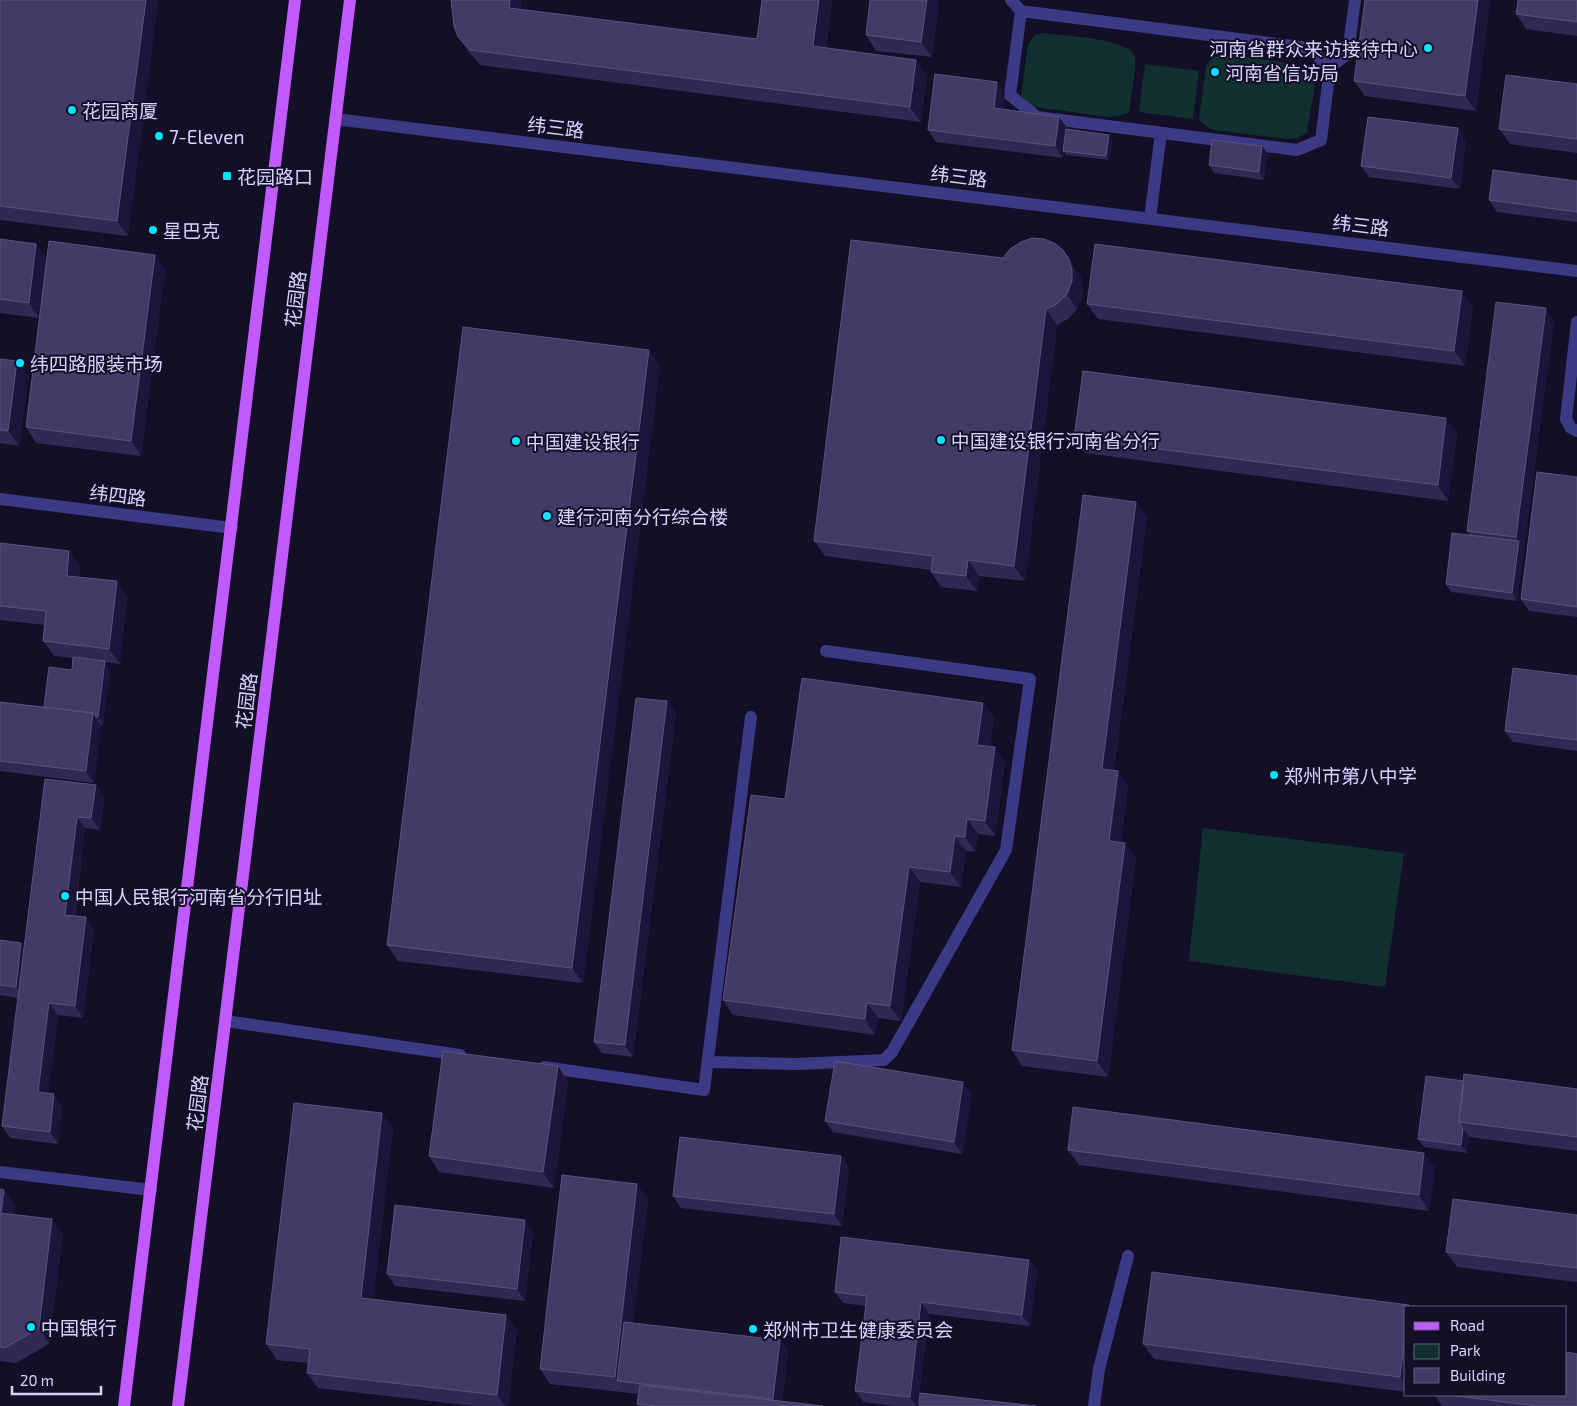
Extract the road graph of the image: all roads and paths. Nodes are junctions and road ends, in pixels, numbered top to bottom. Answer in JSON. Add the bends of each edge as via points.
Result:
{"nodes":[{"id":1,"x":295,"y":0,"type":"edge"},
{"id":2,"x":350,"y":0,"type":"edge"},
{"id":3,"x":1011,"y":0,"type":"edge"},
{"id":4,"x":1355,"y":0,"type":"edge"},
{"id":5,"x":1021,"y":11,"type":"junction"},
{"id":6,"x":1330,"y":68,"type":"junction"},
{"id":7,"x":336,"y":119,"type":"junction"},
{"id":8,"x":1161,"y":133,"type":"junction"},
{"id":9,"x":1150,"y":218,"type":"junction"},
{"id":10,"x":1577,"y":270,"type":"edge"},
{"id":11,"x":1577,"y":322,"type":"edge"},
{"id":12,"x":1577,"y":431,"type":"edge"},
{"id":13,"x":0,"y":499,"type":"edge"},
{"id":14,"x":232,"y":528,"type":"junction"},
{"id":15,"x":826,"y":652,"type":"dead end"},
{"id":16,"x":751,"y":717,"type":"dead end"},
{"id":17,"x":226,"y":1021,"type":"junction"},
{"id":18,"x":469,"y":1056,"type":"edge"},
{"id":19,"x":708,"y":1062,"type":"junction"},
{"id":20,"x":528,"y":1065,"type":"edge"},
{"id":21,"x":0,"y":1172,"type":"edge"},
{"id":22,"x":151,"y":1190,"type":"junction"},
{"id":23,"x":1128,"y":1256,"type":"dead end"},
{"id":24,"x":124,"y":1406,"type":"edge"},
{"id":25,"x":178,"y":1406,"type":"edge"},
{"id":26,"x":1094,"y":1406,"type":"edge"}],
"edges":[{"from":1,"to":14,"type":"main road","name":"花园路"},
{"from":2,"to":7,"type":"main road","name":"花园路"},
{"from":3,"to":5,"type":"street"},
{"from":4,"to":6,"type":"street","via":[[1348,53]]},
{"from":5,"to":6,"type":"street","via":[[1310,48]]},
{"from":5,"to":8,"type":"street","via":[[1010,95],[1037,117]]},
{"from":6,"to":8,"type":"street","via":[[1321,140],[1297,150]]},
{"from":7,"to":9,"type":"street","name":"纬三路"},
{"from":7,"to":17,"type":"main road","name":"花园路"},
{"from":8,"to":9,"type":"street"},
{"from":9,"to":10,"type":"street","name":"纬三路"},
{"from":11,"to":12,"type":"street","via":[[1566,419]]},
{"from":13,"to":14,"type":"street","name":"纬四路"},
{"from":14,"to":22,"type":"main road","name":"花园路"},
{"from":15,"to":19,"type":"street","via":[[1030,679],[1006,850],[892,1052],[884,1060],[798,1064]]},
{"from":16,"to":19,"type":"street"},
{"from":17,"to":18,"type":"street"},
{"from":17,"to":25,"type":"main road","name":"花园路"},
{"from":19,"to":20,"type":"street","via":[[704,1090]]},
{"from":21,"to":22,"type":"street"},
{"from":22,"to":24,"type":"main road","name":"花园路"},
{"from":23,"to":26,"type":"street","via":[[1099,1369]]}]}
